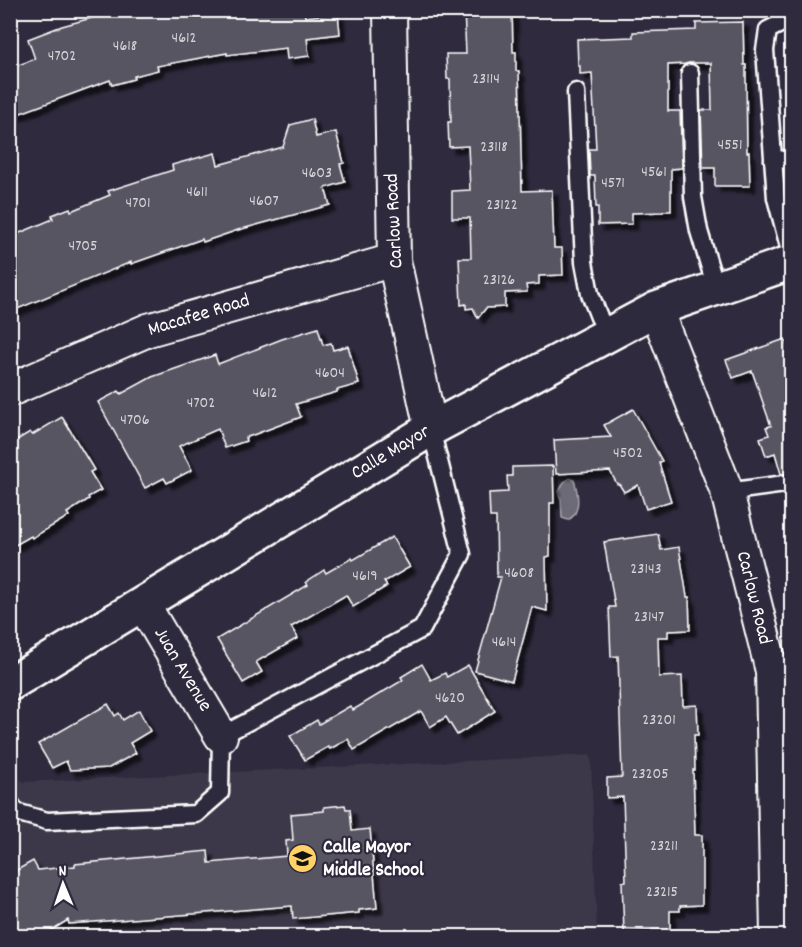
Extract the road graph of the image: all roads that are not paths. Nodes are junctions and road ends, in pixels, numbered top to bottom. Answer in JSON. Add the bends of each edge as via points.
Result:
{"nodes":[{"id":1,"x":390,"y":10,"type":"edge"},
{"id":2,"x":792,"y":18,"type":"edge"},
{"id":3,"x":690,"y":74,"type":"dead end"},
{"id":4,"x":576,"y":92,"type":"dead end"},
{"id":5,"x":792,"y":159,"type":"edge"},
{"id":6,"x":773,"y":160,"type":"junction"},
{"id":7,"x":394,"y":260,"type":"junction"},
{"id":8,"x":792,"y":260,"type":"edge"},
{"id":9,"x":716,"y":288,"type":"junction"},
{"id":10,"x":656,"y":309,"type":"junction"},
{"id":11,"x":608,"y":335,"type":"junction"},
{"id":12,"x":10,"y":390,"type":"edge"},
{"id":13,"x":431,"y":429,"type":"junction"},
{"id":14,"x":792,"y":483,"type":"edge"},
{"id":15,"x":726,"y":492,"type":"junction"},
{"id":16,"x":143,"y":604,"type":"junction"},
{"id":17,"x":782,"y":669,"type":"edge"},
{"id":18,"x":10,"y":684,"type":"edge"},
{"id":19,"x":220,"y":736,"type":"junction"},
{"id":20,"x":10,"y":803,"type":"edge"},
{"id":21,"x":777,"y":936,"type":"edge"}],
"edges":[{"from":1,"to":7,"type":"street","name":"Carlow Road"},
{"from":2,"to":6,"type":"lane","via":[[768,30],[765,50]]},
{"from":3,"to":9,"type":"lane","via":[[693,197]]},
{"from":4,"to":11,"type":"lane","via":[[584,262],[590,294]]},
{"from":5,"to":6,"type":"lane"},
{"from":6,"to":8,"type":"lane","via":[[776,198]]},
{"from":7,"to":12,"type":"street","name":"Macafee Road","via":[[148,330]]},
{"from":7,"to":13,"type":"street","name":"Carlow Road"},
{"from":8,"to":9,"type":"street","name":"Calle Mayor"},
{"from":9,"to":10,"type":"street","name":"Calle Mayor"},
{"from":10,"to":11,"type":"street","name":"Calle Mayor"},
{"from":10,"to":15,"type":"street","name":"Carlow Road"},
{"from":11,"to":13,"type":"street","name":"Calle Mayor"},
{"from":13,"to":16,"type":"street","name":"Calle Mayor"},
{"from":13,"to":19,"type":"lane","via":[[462,554],[422,629]]},
{"from":14,"to":15,"type":"lane"},
{"from":15,"to":17,"type":"street","name":"Carlow Road"},
{"from":16,"to":18,"type":"street","name":"Calle Mayor"},
{"from":16,"to":19,"type":"street","name":"Juan Avenue"},
{"from":17,"to":21,"type":"street","name":"Carlow Road"},
{"from":19,"to":20,"type":"lane","via":[[220,793],[196,814],[47,821],[16,812]]}]}
